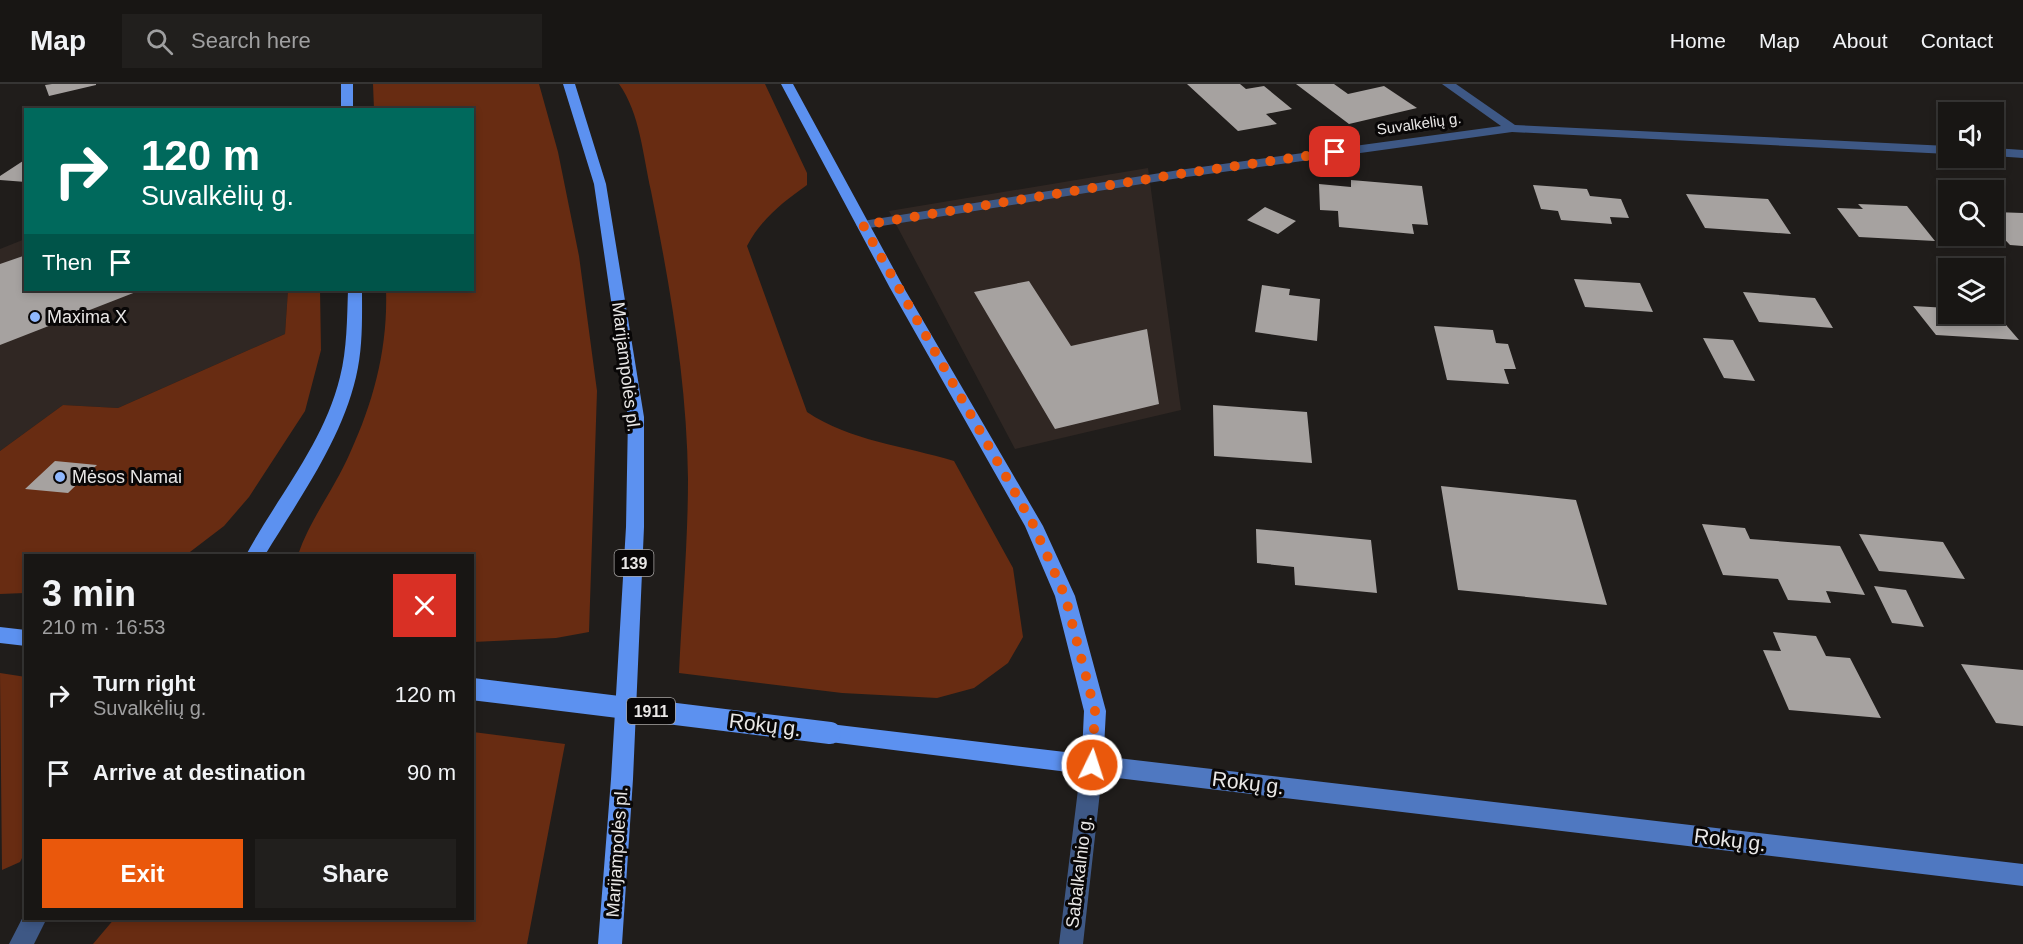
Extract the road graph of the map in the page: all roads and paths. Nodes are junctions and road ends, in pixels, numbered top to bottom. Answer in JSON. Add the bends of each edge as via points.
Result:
{"nodes":[{"id":1,"x":347,"y":84,"type":"edge"},
{"id":2,"x":569,"y":84,"type":"edge"},
{"id":3,"x":787,"y":84,"type":"edge"},
{"id":4,"x":1448,"y":84,"type":"edge"},
{"id":5,"x":347,"y":108,"type":"edge"},
{"id":6,"x":1512,"y":128,"type":"junction"},
{"id":7,"x":1938,"y":149,"type":"edge"},
{"id":8,"x":2004,"y":153,"type":"edge"},
{"id":9,"x":2023,"y":154,"type":"edge"},
{"id":10,"x":863,"y":225,"type":"junction"},
{"id":11,"x":355,"y":291,"type":"edge"},
{"id":12,"x":256,"y":554,"type":"edge"},
{"id":13,"x":0,"y":634,"type":"edge"},
{"id":14,"x":24,"y":638,"type":"edge"},
{"id":15,"x":474,"y":689,"type":"edge"},
{"id":16,"x":1092,"y":765,"type":"junction"},
{"id":17,"x":2023,"y":875,"type":"edge"},
{"id":18,"x":34,"y":920,"type":"edge"},
{"id":19,"x":21,"y":944,"type":"edge"},
{"id":20,"x":610,"y":944,"type":"edge"},
{"id":21,"x":1071,"y":944,"type":"edge"}],
"edges":[{"from":1,"to":5,"type":"main road"},
{"from":2,"to":20,"type":"main road","name":"Marijampolės pl.","number":"139","via":[[600,184],[636,417],[635,527]]},
{"from":3,"to":10,"type":"main road","name":"Sabalkalnio g."},
{"from":4,"to":6,"type":"street"},
{"from":6,"to":7,"type":"street","name":"Suvalkėlių g."},
{"from":6,"to":10,"type":"street","name":"Suvalkėlių g.","via":[[1179,174]]},
{"from":8,"to":9,"type":"street"},
{"from":10,"to":16,"type":"main road","name":"Sabalkalnio g.","via":[[1034,526],[1065,596],[1095,711]]},
{"from":11,"to":12,"type":"main road","via":[[346,384],[315,457]]},
{"from":13,"to":14,"type":"main road"},
{"from":15,"to":16,"type":"main road","name":"Rokų g.","number":"1911","bridge":true},
{"from":16,"to":17,"type":"main road","name":"Rokų g.","number":"1911"},
{"from":16,"to":21,"type":"street","name":"Sabalkalnio g."},
{"from":18,"to":19,"type":"street"}]}
